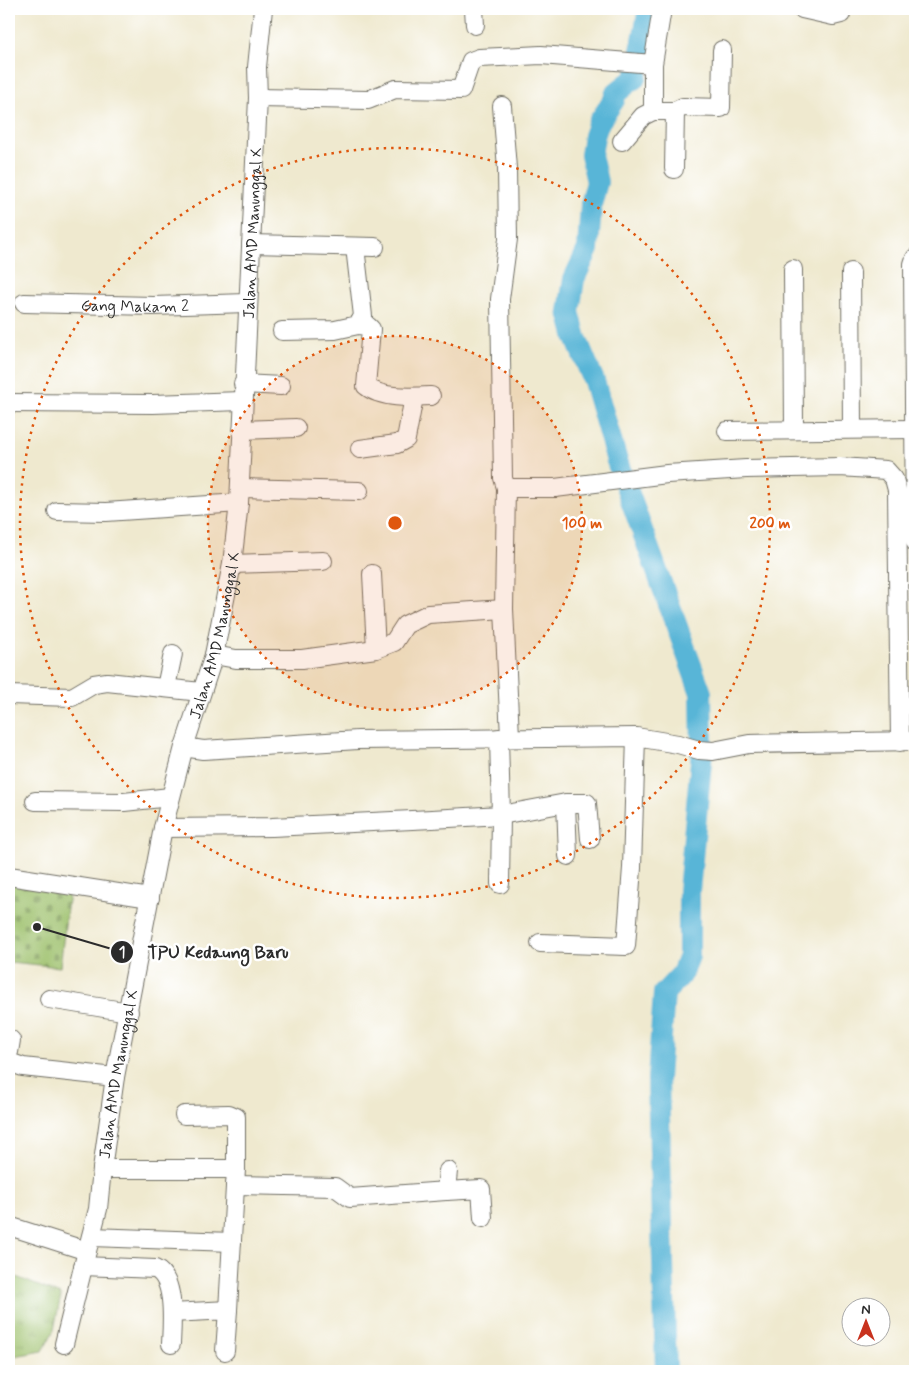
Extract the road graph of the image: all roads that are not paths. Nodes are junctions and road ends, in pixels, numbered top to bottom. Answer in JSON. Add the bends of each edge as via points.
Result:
{"nodes":[{"id":1,"x":262,"y":9,"type":"edge"},
{"id":2,"x":662,"y":9,"type":"edge"},
{"id":3,"x":802,"y":9,"type":"edge"},
{"id":4,"x":841,"y":9,"type":"edge"},
{"id":5,"x":722,"y":50,"type":"dead end"},
{"id":6,"x":645,"y":63,"type":"junction"},
{"id":7,"x":258,"y":98,"type":"junction"},
{"id":8,"x":502,"y":106,"type":"dead end"},
{"id":9,"x":675,"y":110,"type":"junction"},
{"id":10,"x":653,"y":111,"type":"junction"},
{"id":11,"x":622,"y":141,"type":"dead end"},
{"id":12,"x":674,"y":168,"type":"dead end"},
{"id":13,"x":251,"y":244,"type":"junction"},
{"id":14,"x":355,"y":247,"type":"junction"},
{"id":15,"x":375,"y":247,"type":"dead end"},
{"id":16,"x":915,"y":258,"type":"edge"},
{"id":17,"x":793,"y":269,"type":"dead end"},
{"id":18,"x":851,"y":272,"type":"dead end"},
{"id":19,"x":24,"y":303,"type":"dead end"},
{"id":20,"x":247,"y":303,"type":"junction"},
{"id":21,"x":358,"y":325,"type":"junction"},
{"id":22,"x":282,"y":331,"type":"dead end"},
{"id":23,"x":281,"y":386,"type":"dead end"},
{"id":24,"x":243,"y":393,"type":"junction"},
{"id":25,"x":431,"y":396,"type":"dead end"},
{"id":26,"x":414,"y":397,"type":"junction"},
{"id":27,"x":9,"y":404,"type":"edge"},
{"id":28,"x":296,"y":428,"type":"dead end"},
{"id":29,"x":852,"y":429,"type":"junction"},
{"id":30,"x":914,"y":429,"type":"edge"},
{"id":31,"x":242,"y":430,"type":"junction"},
{"id":32,"x":794,"y":430,"type":"junction"},
{"id":33,"x":727,"y":431,"type":"dead end"},
{"id":34,"x":360,"y":449,"type":"dead end"},
{"id":35,"x":506,"y":488,"type":"junction"},
{"id":36,"x":359,"y":491,"type":"dead end"},
{"id":37,"x":239,"y":495,"type":"junction"},
{"id":38,"x":57,"y":511,"type":"dead end"},
{"id":39,"x":915,"y":542,"type":"edge"},
{"id":40,"x":323,"y":561,"type":"dead end"},
{"id":41,"x":232,"y":564,"type":"junction"},
{"id":42,"x":372,"y":574,"type":"dead end"},
{"id":43,"x":504,"y":609,"type":"junction"},
{"id":44,"x":376,"y":649,"type":"junction"},
{"id":45,"x":173,"y":654,"type":"dead end"},
{"id":46,"x":214,"y":655,"type":"junction"},
{"id":47,"x":166,"y":687,"type":"junction"},
{"id":48,"x":201,"y":692,"type":"junction"},
{"id":49,"x":9,"y":695,"type":"edge"},
{"id":50,"x":636,"y":737,"type":"junction"},
{"id":51,"x":504,"y":738,"type":"junction"},
{"id":52,"x":907,"y":741,"type":"edge"},
{"id":53,"x":184,"y":747,"type":"junction"},
{"id":54,"x":170,"y":797,"type":"junction"},
{"id":55,"x":35,"y":801,"type":"dead end"},
{"id":56,"x":566,"y":803,"type":"junction"},
{"id":57,"x":501,"y":815,"type":"junction"},
{"id":58,"x":163,"y":828,"type":"junction"},
{"id":59,"x":590,"y":838,"type":"dead end"},
{"id":60,"x":568,"y":856,"type":"dead end"},
{"id":61,"x":9,"y":876,"type":"edge"},
{"id":62,"x":500,"y":884,"type":"dead end"},
{"id":63,"x":150,"y":898,"type":"junction"},
{"id":64,"x":540,"y":943,"type":"dead end"},
{"id":65,"x":49,"y":999,"type":"dead end"},
{"id":66,"x":129,"y":1012,"type":"junction"},
{"id":67,"x":9,"y":1062,"type":"edge"},
{"id":68,"x":115,"y":1077,"type":"junction"},
{"id":69,"x":184,"y":1115,"type":"dead end"},
{"id":70,"x":102,"y":1169,"type":"junction"},
{"id":71,"x":448,"y":1171,"type":"dead end"},
{"id":72,"x":236,"y":1177,"type":"junction"},
{"id":73,"x":446,"y":1191,"type":"junction"},
{"id":74,"x":483,"y":1218,"type":"dead end"},
{"id":75,"x":9,"y":1226,"type":"edge"},
{"id":76,"x":232,"y":1242,"type":"junction"},
{"id":77,"x":87,"y":1252,"type":"junction"},
{"id":78,"x":228,"y":1310,"type":"junction"},
{"id":79,"x":172,"y":1313,"type":"junction"},
{"id":80,"x":64,"y":1344,"type":"dead end"},
{"id":81,"x":171,"y":1344,"type":"dead end"},
{"id":82,"x":225,"y":1351,"type":"dead end"}],
"edges":[{"from":1,"to":7,"type":"street","name":"Jalan AMD Manunggal X"},
{"from":2,"to":6,"type":"street"},
{"from":3,"to":4,"type":"street","via":[[833,16],[841,14]]},
{"from":5,"to":9,"type":"street","via":[[720,108],[683,107]]},
{"from":6,"to":7,"type":"street","via":[[541,55],[479,58],[471,61],[461,90],[396,89],[368,100]]},
{"from":6,"to":10,"type":"street"},
{"from":7,"to":13,"type":"street","name":"Jalan AMD Manunggal X"},
{"from":8,"to":35,"type":"street","via":[[508,239],[500,299]]},
{"from":9,"to":10,"type":"street"},
{"from":9,"to":12,"type":"street"},
{"from":10,"to":11,"type":"street","via":[[643,116]]},
{"from":13,"to":14,"type":"street"},
{"from":13,"to":20,"type":"street","name":"Jalan AMD Manunggal X"},
{"from":14,"to":15,"type":"street"},
{"from":14,"to":21,"type":"street","via":[[362,316]]},
{"from":16,"to":30,"type":"street"},
{"from":17,"to":32,"type":"street"},
{"from":18,"to":29,"type":"street"},
{"from":19,"to":20,"type":"street","name":"Gang Makam 2","via":[[153,306]]},
{"from":20,"to":24,"type":"street","name":"Jalan AMD Manunggal X"},
{"from":21,"to":22,"type":"street","via":[[334,330]]},
{"from":21,"to":26,"type":"street","via":[[371,329],[366,386],[373,392]]},
{"from":23,"to":24,"type":"street"},
{"from":24,"to":27,"type":"street","via":[[153,404]]},
{"from":24,"to":31,"type":"street","name":"Jalan AMD Manunggal X"},
{"from":25,"to":26,"type":"street"},
{"from":26,"to":34,"type":"street","via":[[406,440]]},
{"from":28,"to":31,"type":"street"},
{"from":29,"to":30,"type":"street"},
{"from":29,"to":32,"type":"street"},
{"from":30,"to":39,"type":"street"},
{"from":31,"to":37,"type":"street","name":"Jalan AMD Manunggal X"},
{"from":32,"to":33,"type":"street"},
{"from":35,"to":43,"type":"street"},
{"from":35,"to":52,"type":"street","via":[[555,488],[746,470],[840,467],[886,470],[894,479],[897,490]]},
{"from":36,"to":37,"type":"street"},
{"from":37,"to":38,"type":"street","via":[[106,512]]},
{"from":37,"to":41,"type":"street","name":"Jalan AMD Manunggal X"},
{"from":40,"to":41,"type":"street"},
{"from":41,"to":46,"type":"street","name":"Jalan AMD Manunggal X"},
{"from":42,"to":44,"type":"street"},
{"from":43,"to":44,"type":"street","via":[[428,614],[405,626],[394,642]]},
{"from":43,"to":51,"type":"street"},
{"from":44,"to":46,"type":"street","via":[[302,659],[236,659]]},
{"from":45,"to":47,"type":"street"},
{"from":46,"to":48,"type":"street","name":"Jalan AMD Manunggal X"},
{"from":47,"to":48,"type":"street"},
{"from":47,"to":49,"type":"street","via":[[107,682],[94,684],[72,697]]},
{"from":48,"to":53,"type":"street","name":"Jalan AMD Manunggal X"},
{"from":50,"to":51,"type":"street"},
{"from":50,"to":52,"type":"street","via":[[706,750],[749,744]]},
{"from":50,"to":64,"type":"street","via":[[626,946]]},
{"from":51,"to":53,"type":"street","via":[[358,740],[203,750]]},
{"from":51,"to":57,"type":"street"},
{"from":53,"to":54,"type":"street","name":"Jalan AMD Manunggal X"},
{"from":54,"to":55,"type":"street","via":[[124,802]]},
{"from":54,"to":58,"type":"street","name":"Jalan AMD Manunggal X"},
{"from":56,"to":57,"type":"street"},
{"from":56,"to":59,"type":"street","via":[[587,802]]},
{"from":56,"to":60,"type":"street"},
{"from":57,"to":58,"type":"street","via":[[272,827]]},
{"from":57,"to":62,"type":"street"},
{"from":58,"to":63,"type":"street","name":"Jalan AMD Manunggal X"},
{"from":61,"to":63,"type":"street"},
{"from":63,"to":66,"type":"street","name":"Jalan AMD Manunggal X"},
{"from":65,"to":66,"type":"street"},
{"from":66,"to":68,"type":"street","name":"Jalan AMD Manunggal X"},
{"from":67,"to":68,"type":"street","via":[[22,1067]]},
{"from":68,"to":70,"type":"street","name":"Jalan AMD Manunggal X"},
{"from":69,"to":72,"type":"street","via":[[233,1115],[237,1121]]},
{"from":70,"to":72,"type":"street"},
{"from":70,"to":77,"type":"street","name":"Jalan AMD Manunggal X","via":[[98,1209]]},
{"from":71,"to":73,"type":"street"},
{"from":72,"to":73,"type":"street","via":[[335,1187],[350,1198]]},
{"from":72,"to":76,"type":"street"},
{"from":73,"to":74,"type":"street","via":[[481,1189]]},
{"from":75,"to":77,"type":"street"},
{"from":76,"to":77,"type":"street"},
{"from":76,"to":78,"type":"street"},
{"from":77,"to":79,"type":"street","via":[[164,1273],[168,1280]]},
{"from":77,"to":80,"type":"street","name":"Jalan AMD Manunggal X"},
{"from":78,"to":79,"type":"street"},
{"from":78,"to":82,"type":"street"},
{"from":79,"to":81,"type":"street"}]}
